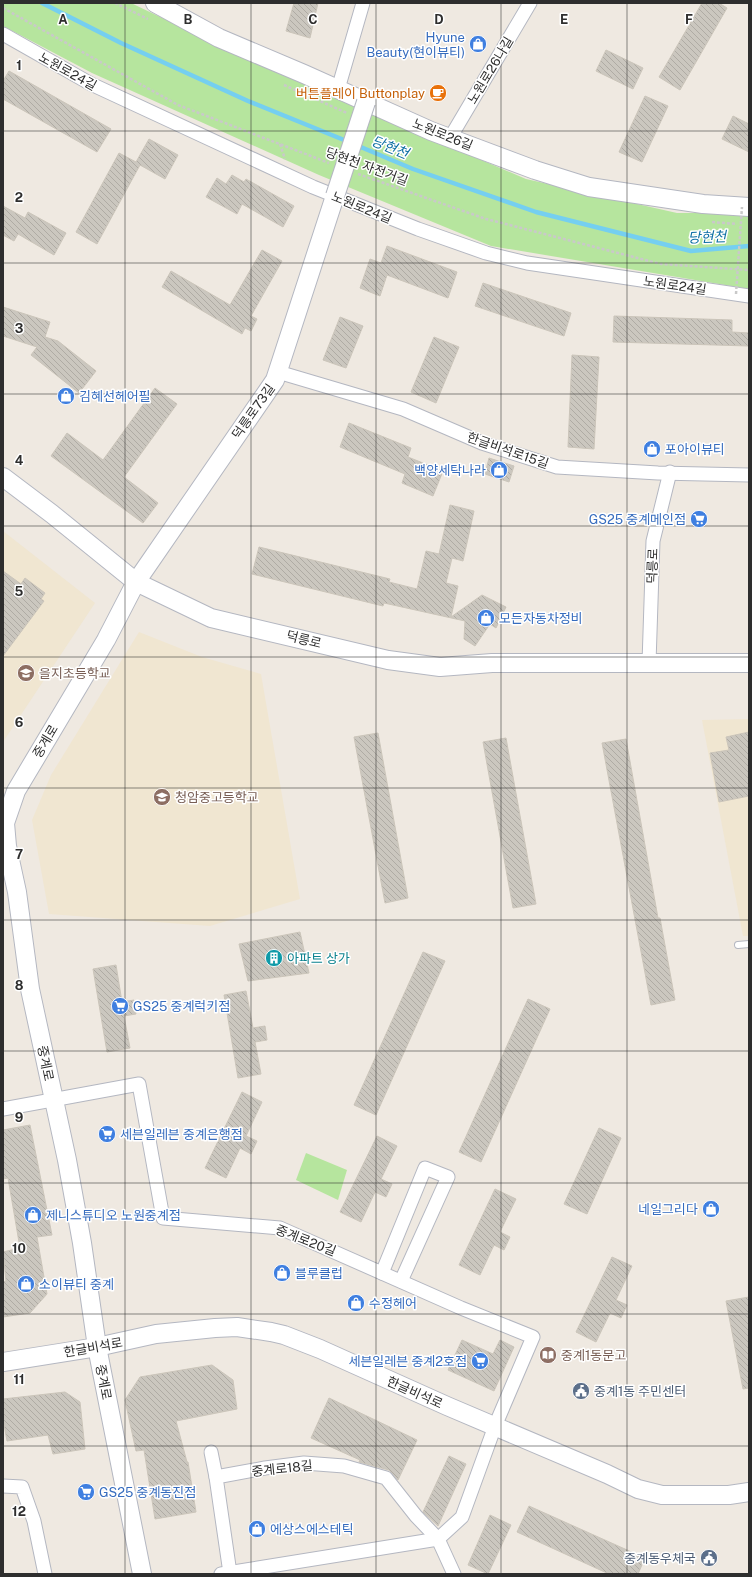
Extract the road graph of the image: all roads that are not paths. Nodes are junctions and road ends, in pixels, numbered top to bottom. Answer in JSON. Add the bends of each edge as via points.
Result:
{"nodes":[{"id":1,"x":155,"y":3,"type":"edge"},
{"id":2,"x":363,"y":3,"type":"edge"},
{"id":3,"x":530,"y":3,"type":"edge"},
{"id":4,"x":3,"y":34,"type":"edge"},
{"id":5,"x":338,"y":89,"type":"junction"},
{"id":6,"x":366,"y":102,"type":"junction"},
{"id":7,"x":450,"y":138,"type":"junction"},
{"id":8,"x":335,"y":196,"type":"junction"},
{"id":9,"x":746,"y":207,"type":"edge"},
{"id":10,"x":742,"y":295,"type":"edge"},
{"id":11,"x":278,"y":372,"type":"junction"},
{"id":12,"x":670,"y":472,"type":"junction"},
{"id":13,"x":749,"y":475,"type":"edge"},
{"id":14,"x":3,"y":477,"type":"edge"},
{"id":15,"x":136,"y":582,"type":"junction"},
{"id":16,"x":649,"y":663,"type":"junction"},
{"id":17,"x":749,"y":663,"type":"edge"},
{"id":18,"x":749,"y":944,"type":"edge"},
{"id":19,"x":738,"y":946,"type":"dead end"},
{"id":20,"x":54,"y":1099,"type":"junction"},
{"id":21,"x":3,"y":1109,"type":"edge"},
{"id":22,"x":382,"y":1272,"type":"junction"},
{"id":23,"x":401,"y":1281,"type":"junction"},
{"id":24,"x":97,"y":1347,"type":"junction"},
{"id":25,"x":3,"y":1362,"type":"edge"},
{"id":26,"x":495,"y":1426,"type":"junction"},
{"id":27,"x":211,"y":1452,"type":"dead end"},
{"id":28,"x":216,"y":1477,"type":"junction"},
{"id":29,"x":3,"y":1486,"type":"edge"},
{"id":30,"x":749,"y":1492,"type":"edge"},
{"id":31,"x":438,"y":1539,"type":"junction"},
{"id":32,"x":226,"y":1573,"type":"edge"},
{"id":33,"x":45,"y":1574,"type":"edge"},
{"id":34,"x":142,"y":1574,"type":"edge"},
{"id":35,"x":454,"y":1574,"type":"edge"}],
"edges":[{"from":1,"to":5,"type":"main road","name":"노원로26길","via":[[219,38]]},
{"from":2,"to":5,"type":"street"},
{"from":3,"to":7,"type":"street","name":"노원로26나길"},
{"from":4,"to":8,"type":"street","name":"노원로24길","via":[[91,84]]},
{"from":5,"to":6,"type":"main road","name":"노원로26길"},
{"from":6,"to":7,"type":"main road","name":"노원로26길"},
{"from":6,"to":8,"type":"main road","name":"덕릉로73길","bridge":true},
{"from":7,"to":9,"type":"main road","name":"노원로26길","via":[[589,187],[702,204]]},
{"from":8,"to":10,"type":"street","name":"노원로24길","via":[[486,253],[527,263]]},
{"from":8,"to":11,"type":"main road","name":"덕릉로73길"},
{"from":11,"to":12,"type":"street","name":"한글비석로15길","via":[[403,409],[482,444],[558,467]]},
{"from":11,"to":15,"type":"main road","name":"덕릉로73길"},
{"from":12,"to":13,"type":"street","name":"한글비석로15길"},
{"from":12,"to":16,"type":"street","name":"덕릉로","via":[[653,541]]},
{"from":14,"to":15,"type":"main road","name":"덕릉로"},
{"from":15,"to":16,"type":"main road","name":"덕릉로","via":[[211,618],[388,660],[440,667],[492,664]]},
{"from":15,"to":20,"type":"main road","name":"중계로","via":[[106,640],[16,791],[5,823],[30,989]]},
{"from":16,"to":17,"type":"main road","name":"덕릉로"},
{"from":18,"to":19,"type":"lane"},
{"from":20,"to":21,"type":"street"},
{"from":20,"to":22,"type":"street","name":"중계로20길","via":[[139,1084],[163,1218],[280,1228]]},
{"from":20,"to":24,"type":"main road","name":"중계로","via":[[80,1235]]},
{"from":22,"to":23,"type":"street","name":"중계로20길"},
{"from":22,"to":23,"type":"street","via":[[425,1168],[448,1177]]},
{"from":23,"to":26,"type":"street","name":"중계로20길","via":[[533,1337]]},
{"from":24,"to":25,"type":"main road","name":"한글비석로"},
{"from":24,"to":26,"type":"main road","name":"한글비석로","via":[[156,1334],[215,1328],[237,1327],[271,1332],[320,1349]]},
{"from":24,"to":34,"type":"main road","name":"중계로"},
{"from":26,"to":30,"type":"main road","name":"한글비석로","via":[[638,1489],[662,1494],[729,1495]]},
{"from":26,"to":31,"type":"street","via":[[462,1517]]},
{"from":27,"to":28,"type":"street"},
{"from":28,"to":31,"type":"street","name":"중계로18길","via":[[304,1463],[344,1466],[386,1478]]},
{"from":28,"to":32,"type":"street"},
{"from":29,"to":33,"type":"street","via":[[22,1487],[34,1521]]},
{"from":31,"to":32,"type":"street"},
{"from":31,"to":35,"type":"street","name":"중계로18길"}]}
